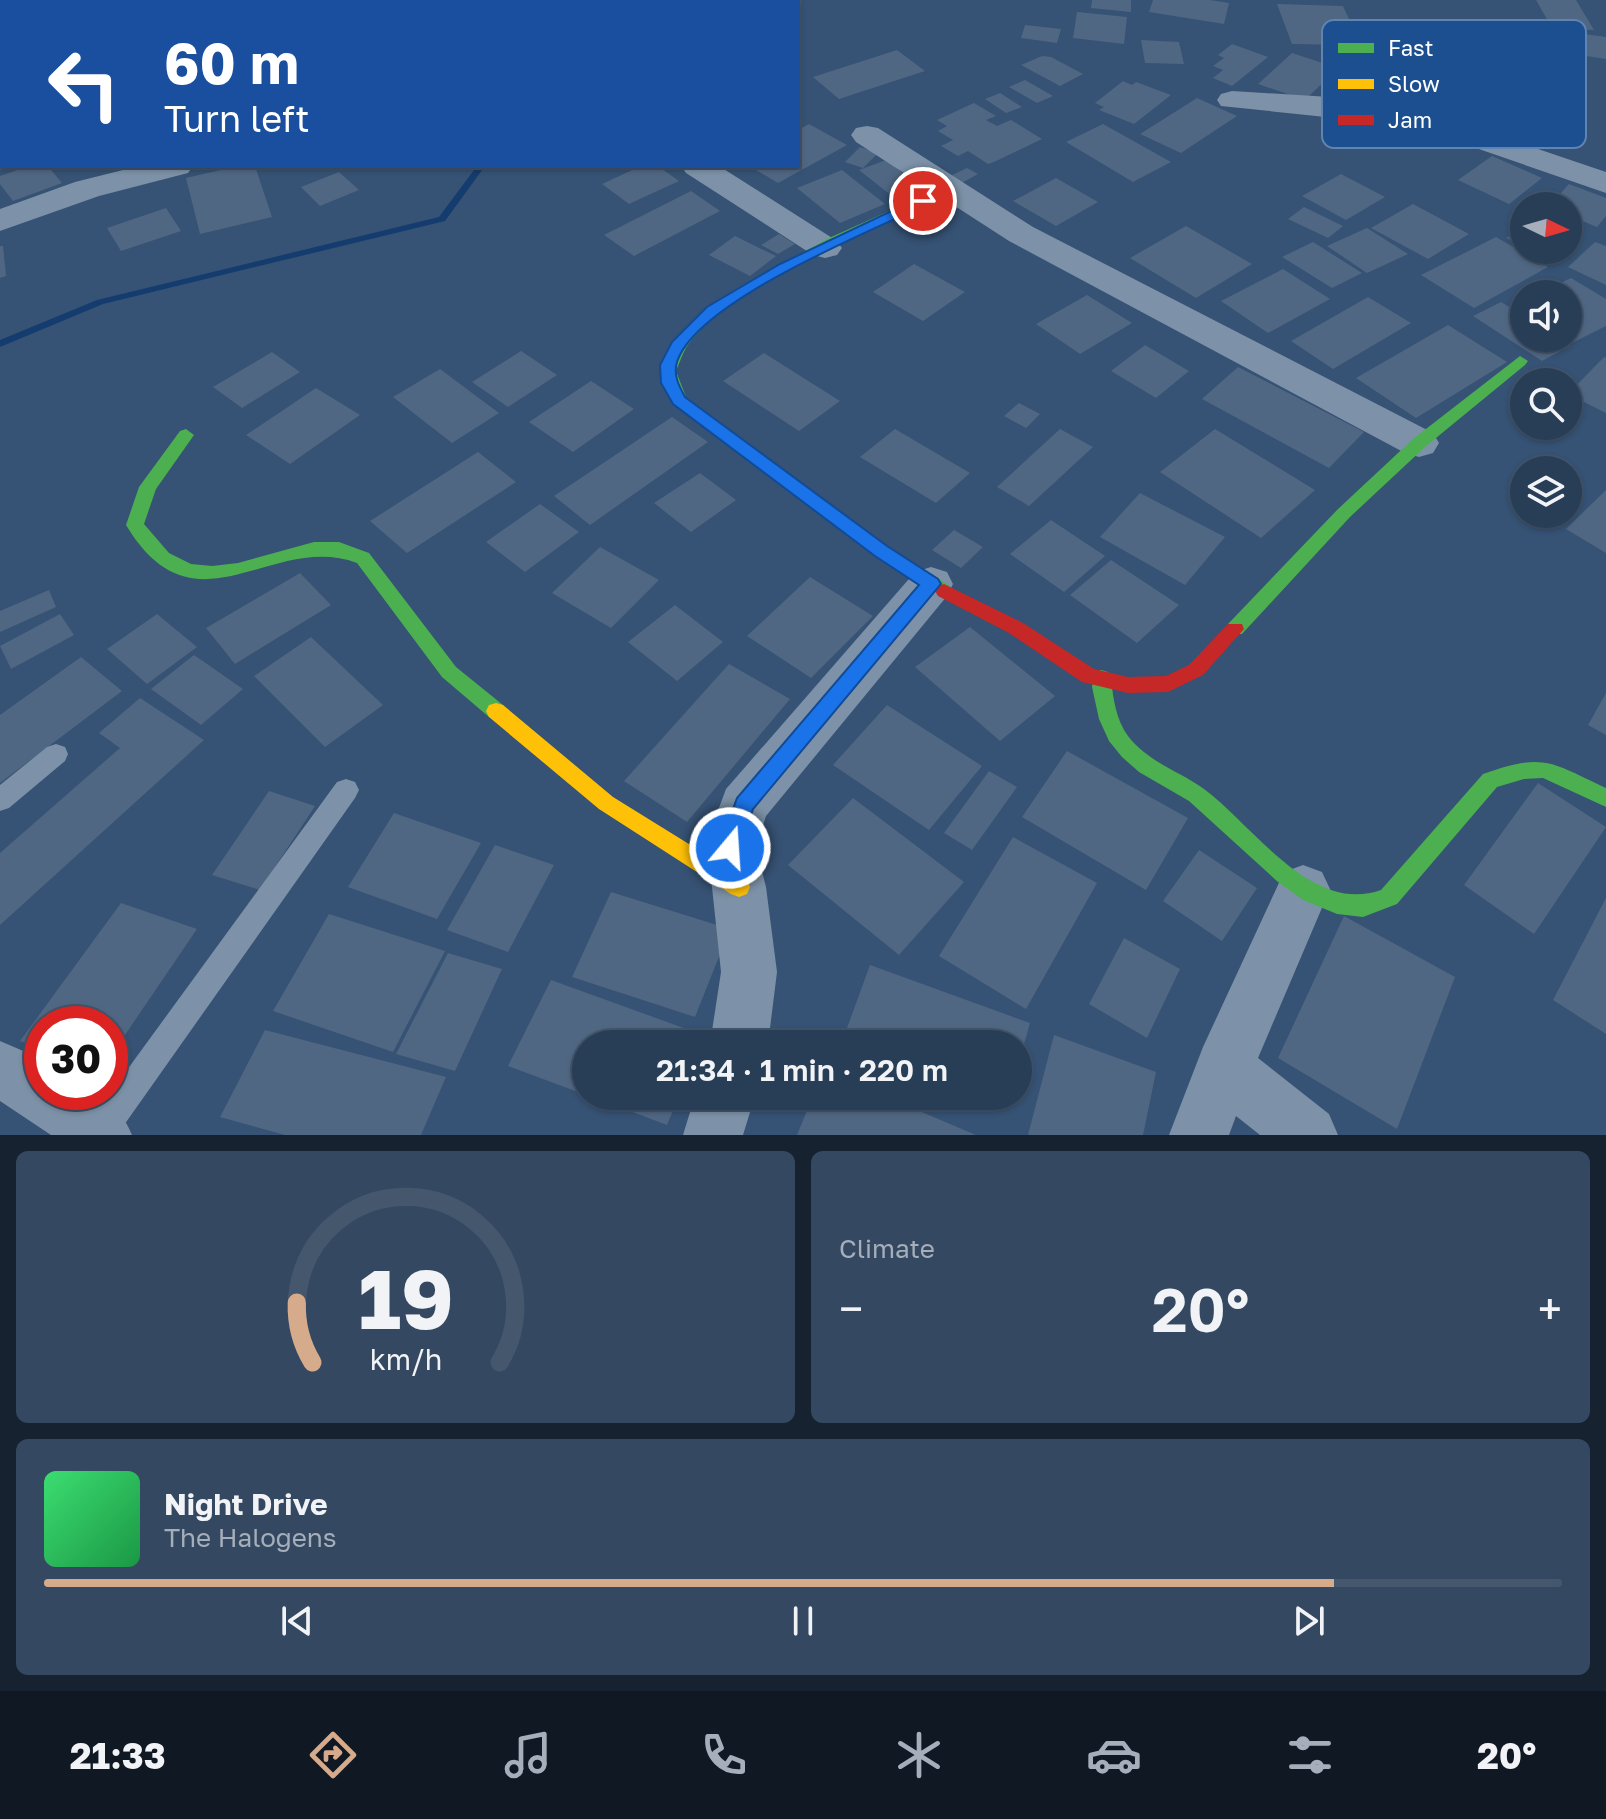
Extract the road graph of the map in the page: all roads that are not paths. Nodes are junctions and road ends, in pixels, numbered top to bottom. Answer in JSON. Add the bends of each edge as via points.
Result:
{"nodes":[{"id":1,"x":1232,"y":100,"type":"dead end"},
{"id":2,"x":1322,"y":106,"type":"edge"},
{"id":3,"x":867,"y":135,"type":"dead end"},
{"id":4,"x":1506,"y":148,"type":"edge"},
{"id":5,"x":169,"y":168,"type":"edge"},
{"id":6,"x":700,"y":168,"type":"edge"},
{"id":7,"x":1606,"y":183,"type":"edge"},
{"id":8,"x":947,"y":189,"type":"junction"},
{"id":9,"x":0,"y":221,"type":"edge"},
{"id":10,"x":825,"y":248,"type":"junction"},
{"id":11,"x":1520,"y":361,"type":"dead end"},
{"id":12,"x":186,"y":435,"type":"dead end"},
{"id":13,"x":1419,"y":443,"type":"junction"},
{"id":14,"x":931,"y":584,"type":"junction"},
{"id":15,"x":1101,"y":678,"type":"junction"},
{"id":16,"x":56,"y":754,"type":"dead end"},
{"id":17,"x":346,"y":790,"type":"dead end"},
{"id":18,"x":1606,"y":798,"type":"edge"},
{"id":19,"x":0,"y":800,"type":"edge"},
{"id":20,"x":739,"y":887,"type":"junction"},
{"id":21,"x":1303,"y":889,"type":"junction"},
{"id":22,"x":741,"y":1030,"type":"edge"},
{"id":23,"x":1224,"y":1068,"type":"junction"},
{"id":24,"x":0,"y":1070,"type":"edge"},
{"id":25,"x":721,"y":1110,"type":"edge"},
{"id":26,"x":101,"y":1134,"type":"edge"},
{"id":27,"x":713,"y":1135,"type":"edge"},
{"id":28,"x":1199,"y":1135,"type":"edge"},
{"id":29,"x":1308,"y":1135,"type":"edge"}],
"edges":[{"from":1,"to":2,"type":"street"},
{"from":3,"to":8,"type":"street"},
{"from":4,"to":7,"type":"street"},
{"from":5,"to":9,"type":"street","via":[[87,189]]},
{"from":6,"to":10,"type":"street"},
{"from":8,"to":10,"type":"street"},
{"from":8,"to":13,"type":"street","via":[[1021,234]]},
{"from":10,"to":14,"type":"street","via":[[712,310],[677,346],[668,365],[669,383],[679,400]]},
{"from":11,"to":13,"type":"street"},
{"from":12,"to":20,"type":"street","via":[[153,475],[135,525],[165,559],[193,572],[218,573],[329,546],[363,558],[449,672],[606,803]]},
{"from":13,"to":15,"type":"street","via":[[1344,513],[1196,670],[1168,684],[1128,685]]},
{"from":14,"to":15,"type":"street","via":[[1016,628],[1089,676]]},
{"from":14,"to":20,"type":"street","via":[[744,805],[730,848]]},
{"from":15,"to":21,"type":"street","via":[[1103,710],[1122,743],[1147,768],[1196,795]]},
{"from":16,"to":19,"type":"lane"},
{"from":17,"to":26,"type":"lane"},
{"from":18,"to":21,"type":"street","via":[[1545,769],[1512,773],[1490,780],[1389,897],[1369,908],[1339,905]]},
{"from":20,"to":22,"type":"street","via":[[749,972]]},
{"from":21,"to":23,"type":"street"},
{"from":23,"to":28,"type":"street"},
{"from":23,"to":29,"type":"street"},
{"from":24,"to":26,"type":"street","via":[[28,1083]]},
{"from":25,"to":27,"type":"street"}]}
